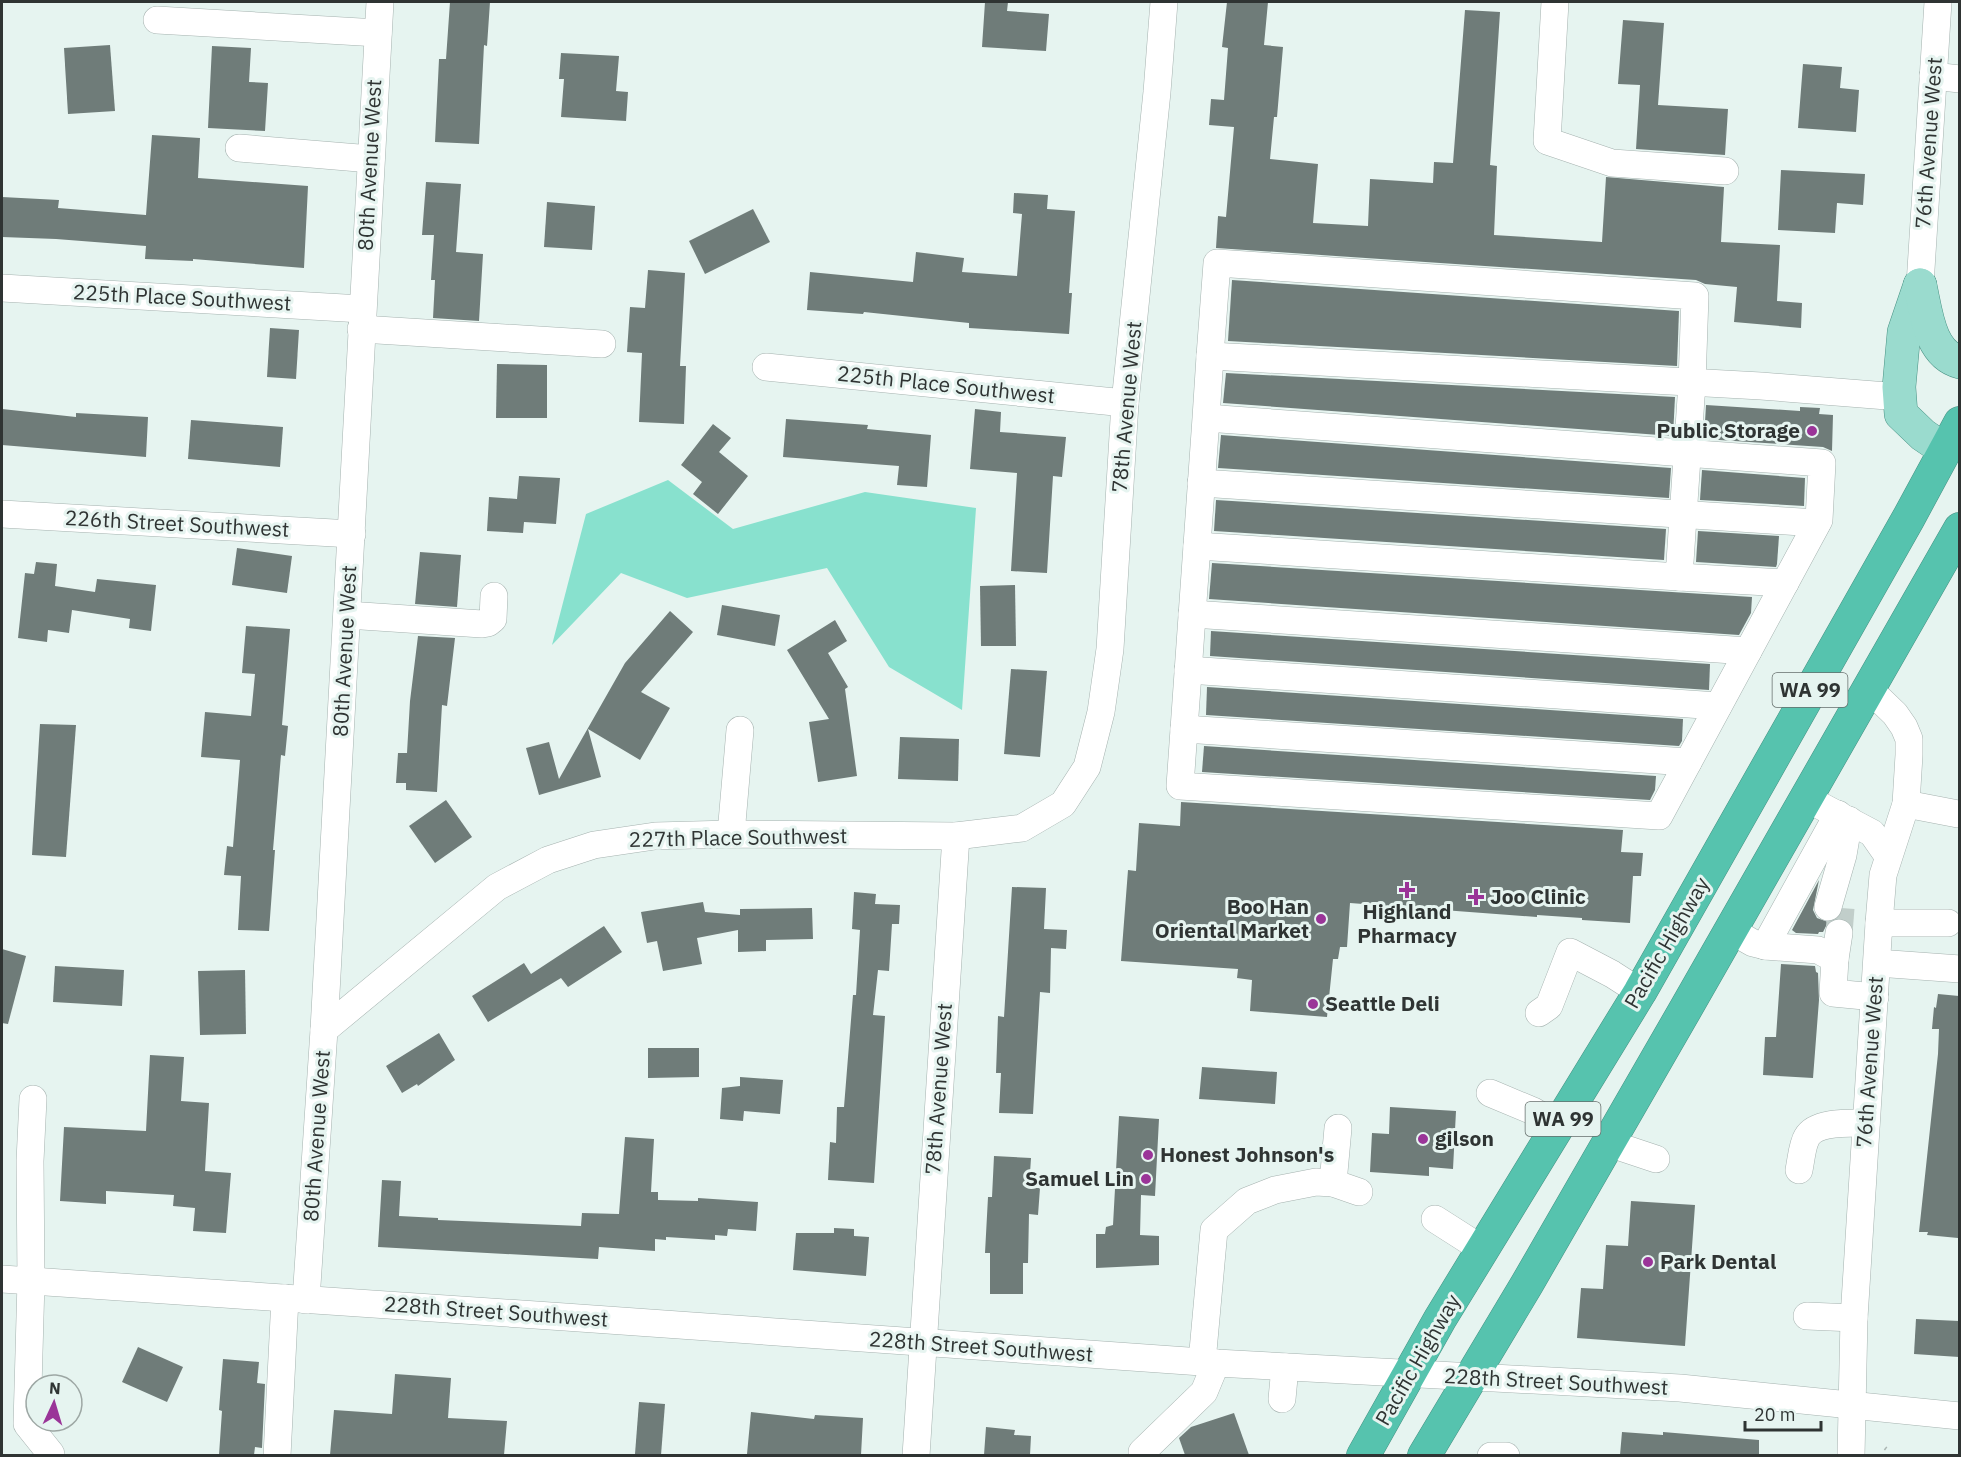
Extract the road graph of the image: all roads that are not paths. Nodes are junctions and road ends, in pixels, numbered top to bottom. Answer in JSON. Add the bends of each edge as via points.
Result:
{"nodes":[{"id":1,"x":380,"y":2,"type":"edge"},
{"id":2,"x":1164,"y":2,"type":"edge"},
{"id":3,"x":1555,"y":2,"type":"edge"},
{"id":4,"x":1938,"y":2,"type":"edge"},
{"id":5,"x":157,"y":20,"type":"dead end"},
{"id":6,"x":378,"y":33,"type":"junction"},
{"id":7,"x":1946,"y":78,"type":"edge"},
{"id":8,"x":239,"y":148,"type":"dead end"},
{"id":9,"x":371,"y":159,"type":"junction"},
{"id":10,"x":1725,"y":171,"type":"dead end"},
{"id":11,"x":1920,"y":285,"type":"junction"},
{"id":12,"x":2,"y":288,"type":"edge"},
{"id":13,"x":362,"y":319,"type":"junction"},
{"id":14,"x":602,"y":344,"type":"dead end"},
{"id":15,"x":1210,"y":356,"type":"junction"},
{"id":16,"x":1959,"y":362,"type":"edge"},
{"id":17,"x":766,"y":367,"type":"dead end"},
{"id":18,"x":1692,"y":383,"type":"junction"},
{"id":19,"x":1900,"y":397,"type":"junction"},
{"id":20,"x":1125,"y":403,"type":"junction"},
{"id":21,"x":1206,"y":418,"type":"junction"},
{"id":22,"x":1952,"y":436,"type":"edge"},
{"id":23,"x":1688,"y":453,"type":"junction"},
{"id":24,"x":1201,"y":483,"type":"junction"},
{"id":25,"x":1683,"y":513,"type":"junction"},
{"id":26,"x":2,"y":514,"type":"edge"},
{"id":27,"x":1817,"y":523,"type":"junction"},
{"id":28,"x":1959,"y":529,"type":"edge"},
{"id":29,"x":352,"y":534,"type":"junction"},
{"id":30,"x":1197,"y":546,"type":"junction"},
{"id":31,"x":1679,"y":577,"type":"junction"},
{"id":32,"x":1785,"y":583,"type":"junction"},
{"id":33,"x":494,"y":596,"type":"dead end"},
{"id":34,"x":1192,"y":614,"type":"junction"},
{"id":35,"x":347,"y":615,"type":"junction"},
{"id":36,"x":1748,"y":651,"type":"junction"},
{"id":37,"x":1188,"y":670,"type":"junction"},
{"id":38,"x":1868,"y":688,"type":"junction"},
{"id":39,"x":1718,"y":706,"type":"junction"},
{"id":40,"x":1184,"y":729,"type":"junction"},
{"id":41,"x":740,"y":730,"type":"dead end"},
{"id":42,"x":1688,"y":762,"type":"junction"},
{"id":43,"x":1805,"y":798,"type":"junction"},
{"id":44,"x":1063,"y":804,"type":"joint"},
{"id":45,"x":1906,"y":804,"type":"junction"},
{"id":46,"x":1958,"y":814,"type":"dead end"},
{"id":47,"x":1844,"y":817,"type":"junction"},
{"id":48,"x":731,"y":834,"type":"junction"},
{"id":49,"x":956,"y":836,"type":"junction"},
{"id":50,"x":1888,"y":856,"type":"junction"},
{"id":51,"x":1879,"y":923,"type":"junction"},
{"id":52,"x":1948,"y":923,"type":"dead end"},
{"id":53,"x":1831,"y":929,"type":"junction"},
{"id":54,"x":1730,"y":930,"type":"junction"},
{"id":55,"x":1766,"y":946,"type":"junction"},
{"id":56,"x":1877,"y":963,"type":"junction"},
{"id":57,"x":1959,"y":969,"type":"edge"},
{"id":58,"x":1640,"y":992,"type":"junction"},
{"id":59,"x":1875,"y":997,"type":"junction"},
{"id":60,"x":1539,"y":1013,"type":"dead end"},
{"id":61,"x":324,"y":1030,"type":"junction"},
{"id":62,"x":1490,"y":1093,"type":"dead end"},
{"id":63,"x":33,"y":1100,"type":"dead end"},
{"id":64,"x":1866,"y":1123,"type":"junction"},
{"id":65,"x":1559,"y":1126,"type":"junction"},
{"id":66,"x":1338,"y":1128,"type":"dead end"},
{"id":67,"x":1608,"y":1143,"type":"junction"},
{"id":68,"x":1656,"y":1159,"type":"dead end"},
{"id":69,"x":1799,"y":1170,"type":"dead end"},
{"id":70,"x":1333,"y":1183,"type":"junction"},
{"id":71,"x":1359,"y":1192,"type":"dead end"},
{"id":72,"x":1435,"y":1219,"type":"dead end"},
{"id":73,"x":1482,"y":1249,"type":"junction"},
{"id":74,"x":2,"y":1279,"type":"edge"},
{"id":75,"x":31,"y":1281,"type":"junction"},
{"id":76,"x":296,"y":1299,"type":"junction"},
{"id":77,"x":1807,"y":1316,"type":"dead end"},
{"id":78,"x":1854,"y":1318,"type":"junction"},
{"id":79,"x":922,"y":1342,"type":"junction"},
{"id":80,"x":1209,"y":1363,"type":"junction"},
{"id":81,"x":1284,"y":1367,"type":"junction"},
{"id":82,"x":1407,"y":1375,"type":"junction"},
{"id":83,"x":1470,"y":1377,"type":"junction"},
{"id":84,"x":1282,"y":1399,"type":"dead end"},
{"id":85,"x":1852,"y":1406,"type":"junction"},
{"id":86,"x":1959,"y":1416,"type":"edge"},
{"id":87,"x":51,"y":1454,"type":"dead end"},
{"id":88,"x":277,"y":1455,"type":"edge"},
{"id":89,"x":916,"y":1455,"type":"edge"},
{"id":90,"x":1142,"y":1455,"type":"edge"},
{"id":91,"x":1363,"y":1455,"type":"edge"},
{"id":92,"x":1424,"y":1455,"type":"edge"},
{"id":93,"x":1491,"y":1455,"type":"edge"},
{"id":94,"x":1506,"y":1455,"type":"edge"},
{"id":95,"x":1851,"y":1455,"type":"edge"}],
"edges":[{"from":1,"to":6,"type":"street","name":"80th Avenue West"},
{"from":2,"to":20,"type":"street","name":"78th Avenue West"},
{"from":3,"to":10,"type":"street","via":[[1547,141],[1612,162]]},
{"from":4,"to":7,"type":"street","name":"76th Avenue West"},
{"from":5,"to":6,"type":"street"},
{"from":6,"to":9,"type":"street","name":"80th Avenue West"},
{"from":7,"to":11,"type":"street","name":"76th Avenue West"},
{"from":8,"to":9,"type":"street"},
{"from":9,"to":13,"type":"street","name":"80th Avenue West"},
{"from":11,"to":16,"type":"main road","via":[[1933,336],[1942,351]]},
{"from":11,"to":19,"type":"main road","via":[[1904,332]]},
{"from":12,"to":13,"type":"street","name":"225th Place Southwest"},
{"from":13,"to":14,"type":"street","name":"225th Place Southwest"},
{"from":13,"to":29,"type":"street","name":"80th Avenue West"},
{"from":15,"to":18,"type":"street"},
{"from":15,"to":18,"type":"street","via":[[1217,263],[1695,296]]},
{"from":15,"to":21,"type":"street"},
{"from":17,"to":20,"type":"street","name":"225th Place Southwest"},
{"from":18,"to":19,"type":"street"},
{"from":18,"to":23,"type":"street"},
{"from":19,"to":22,"type":"main road","via":[[1901,414],[1923,435]]},
{"from":20,"to":44,"type":"street","name":"78th Avenue West","via":[[1110,649],[1101,712],[1087,768]]},
{"from":21,"to":23,"type":"street"},
{"from":21,"to":24,"type":"street"},
{"from":22,"to":58,"type":"highway","name":"Pacific Highway","number":"WA 99"},
{"from":23,"to":25,"type":"street"},
{"from":23,"to":27,"type":"street","via":[[1822,463]]},
{"from":24,"to":25,"type":"street"},
{"from":24,"to":30,"type":"street"},
{"from":25,"to":27,"type":"street"},
{"from":25,"to":31,"type":"street"},
{"from":26,"to":29,"type":"street","name":"226th Street Southwest"},
{"from":27,"to":32,"type":"street"},
{"from":28,"to":38,"type":"highway","number":"WA 99"},
{"from":29,"to":35,"type":"street","name":"80th Avenue West"},
{"from":30,"to":31,"type":"street"},
{"from":30,"to":34,"type":"street"},
{"from":31,"to":32,"type":"street"},
{"from":32,"to":36,"type":"street"},
{"from":33,"to":35,"type":"street","via":[[493,619],[482,624]]},
{"from":34,"to":36,"type":"street"},
{"from":34,"to":37,"type":"street"},
{"from":35,"to":61,"type":"street","name":"80th Avenue West"},
{"from":36,"to":39,"type":"street"},
{"from":37,"to":39,"type":"street"},
{"from":37,"to":40,"type":"street"},
{"from":38,"to":43,"type":"highway","number":"WA 99"},
{"from":38,"to":45,"type":"street","name":"76th Avenue West","via":[[1895,714],[1909,739]]},
{"from":39,"to":42,"type":"street"},
{"from":40,"to":42,"type":"street"},
{"from":40,"to":42,"type":"street","via":[[1180,786],[1659,816]]},
{"from":41,"to":48,"type":"street"},
{"from":43,"to":47,"type":"street"},
{"from":43,"to":54,"type":"highway","number":"WA 99"},
{"from":44,"to":49,"type":"street","name":"227th Place Southwest","via":[[1022,828]]},
{"from":45,"to":46,"type":"street"},
{"from":45,"to":50,"type":"street","name":"76th Avenue West"},
{"from":47,"to":50,"type":"street","via":[[1872,832]]},
{"from":47,"to":53,"type":"street","via":[[1843,855]]},
{"from":47,"to":55,"type":"street"},
{"from":48,"to":49,"type":"street","name":"227th Place Southwest"},
{"from":48,"to":61,"type":"street","name":"227th Place Southwest","via":[[655,836],[594,845],[548,860],[497,887]]},
{"from":49,"to":79,"type":"street","name":"78th Avenue West"},
{"from":50,"to":51,"type":"street","name":"76th Avenue West"},
{"from":51,"to":52,"type":"street"},
{"from":51,"to":56,"type":"street","name":"76th Avenue West"},
{"from":53,"to":55,"type":"street"},
{"from":53,"to":59,"type":"street","via":[[1833,993]]},
{"from":54,"to":55,"type":"street"},
{"from":54,"to":67,"type":"highway","number":"WA 99"},
{"from":56,"to":57,"type":"street"},
{"from":56,"to":59,"type":"street","name":"76th Avenue West"},
{"from":58,"to":60,"type":"street","via":[[1570,952],[1549,1006]]},
{"from":58,"to":65,"type":"highway","name":"Pacific Highway","number":"WA 99"},
{"from":59,"to":64,"type":"street","name":"76th Avenue West"},
{"from":61,"to":76,"type":"street","name":"80th Avenue West"},
{"from":62,"to":65,"type":"street"},
{"from":63,"to":75,"type":"street"},
{"from":64,"to":69,"type":"street","via":[[1817,1128],[1807,1137]]},
{"from":64,"to":78,"type":"street","name":"76th Avenue West"},
{"from":65,"to":73,"type":"highway","name":"Pacific Highway","number":"WA 99"},
{"from":66,"to":70,"type":"street"},
{"from":67,"to":68,"type":"street"},
{"from":67,"to":83,"type":"highway","number":"WA 99"},
{"from":70,"to":71,"type":"street"},
{"from":70,"to":80,"type":"street","via":[[1316,1182],[1275,1190],[1247,1201],[1214,1230]]},
{"from":72,"to":73,"type":"street"},
{"from":73,"to":82,"type":"highway","name":"Pacific Highway","number":"WA 99"},
{"from":74,"to":75,"type":"street","name":"228th Street Southwest"},
{"from":75,"to":76,"type":"street","name":"228th Street Southwest"},
{"from":75,"to":87,"type":"street","via":[[27,1424]]},
{"from":76,"to":79,"type":"street","name":"228th Street Southwest"},
{"from":76,"to":88,"type":"street","name":"80th Avenue West"},
{"from":77,"to":78,"type":"street"},
{"from":78,"to":85,"type":"street","name":"76th Avenue West"},
{"from":79,"to":80,"type":"street","name":"228th Street Southwest"},
{"from":79,"to":89,"type":"street","name":"78th Avenue West"},
{"from":80,"to":81,"type":"street","name":"228th Street Southwest"},
{"from":80,"to":90,"type":"street","via":[[1204,1392]]},
{"from":81,"to":82,"type":"street","name":"228th Street Southwest"},
{"from":81,"to":84,"type":"street"},
{"from":82,"to":83,"type":"street","name":"228th Street Southwest"},
{"from":82,"to":91,"type":"highway","name":"Pacific Highway","number":"WA 99"},
{"from":83,"to":85,"type":"street","name":"228th Street Southwest","via":[[1680,1388]]},
{"from":83,"to":92,"type":"highway","number":"WA 99"},
{"from":85,"to":86,"type":"street","name":"228th Street Southwest"},
{"from":85,"to":95,"type":"street","name":"76th Avenue West"},
{"from":93,"to":94,"type":"street"}]}
